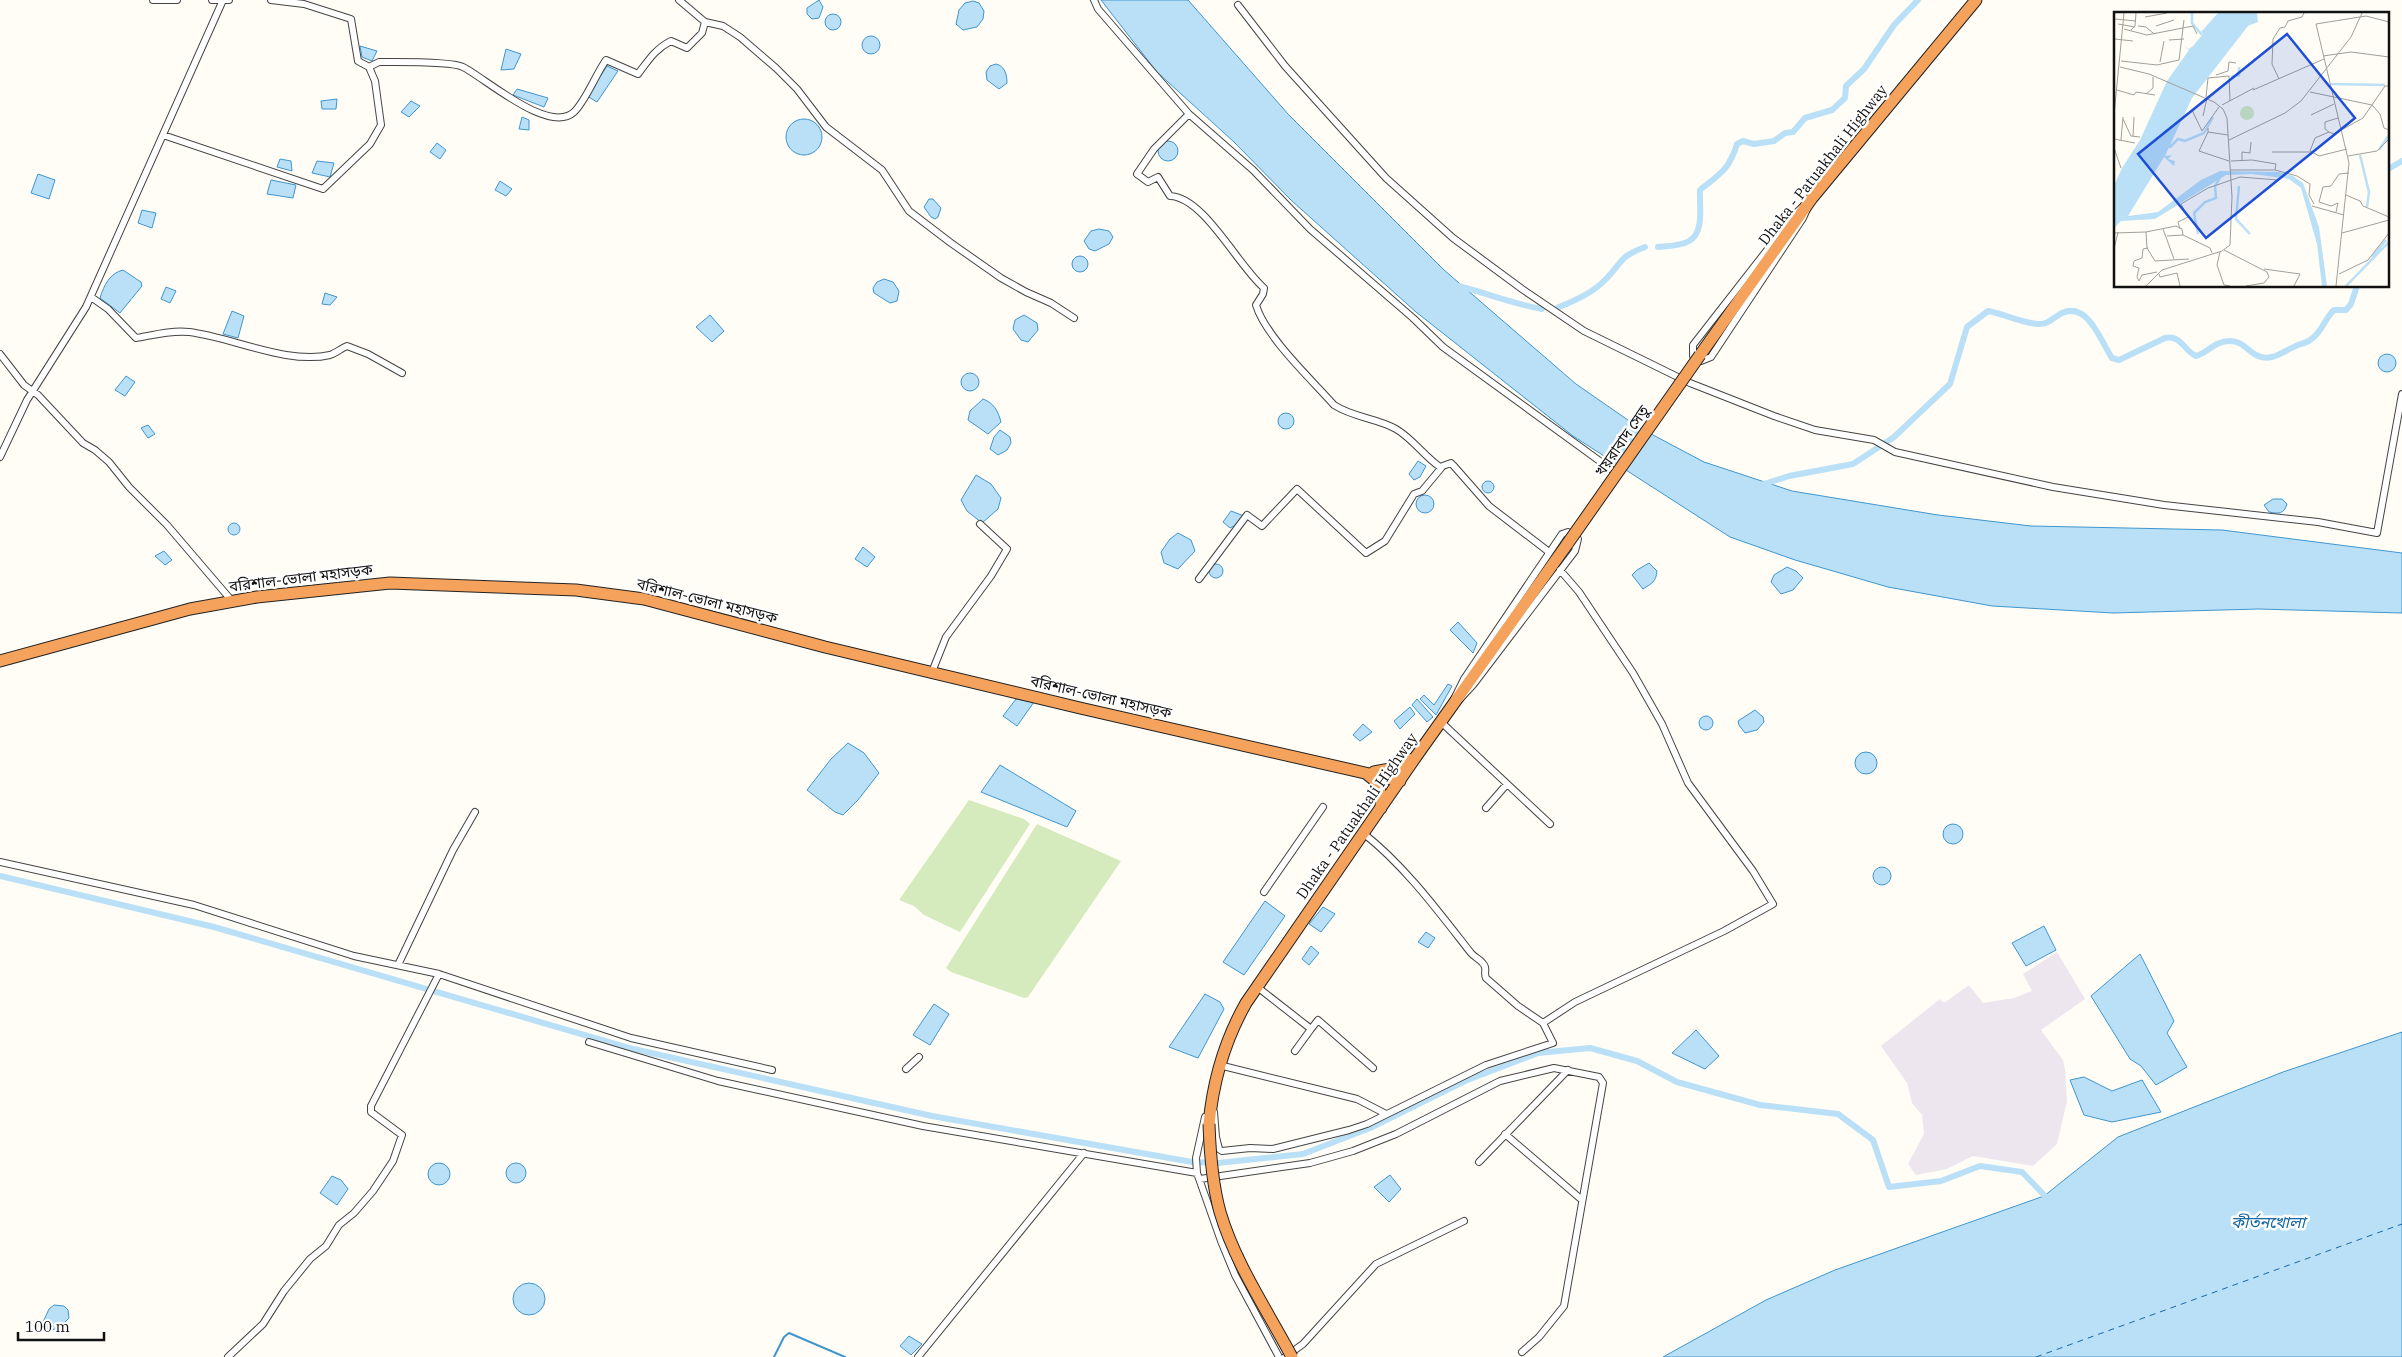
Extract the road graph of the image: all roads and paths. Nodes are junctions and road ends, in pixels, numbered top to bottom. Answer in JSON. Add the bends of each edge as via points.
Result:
{"nodes":[{"id":1,"x":153,"y":0,"type":"edge"},
{"id":2,"x":177,"y":0,"type":"edge"},
{"id":3,"x":212,"y":0,"type":"edge"},
{"id":4,"x":225,"y":0,"type":"edge"},
{"id":5,"x":271,"y":0,"type":"edge"},
{"id":6,"x":679,"y":0,"type":"edge"},
{"id":7,"x":1094,"y":0,"type":"edge"},
{"id":8,"x":1976,"y":0,"type":"edge"},
{"id":9,"x":1238,"y":5,"type":"dead end"},
{"id":10,"x":705,"y":22,"type":"junction"},
{"id":11,"x":369,"y":66,"type":"junction"},
{"id":12,"x":1189,"y":114,"type":"junction"},
{"id":13,"x":163,"y":135,"type":"junction"},
{"id":14,"x":1812,"y":198,"type":"junction"},
{"id":15,"x":91,"y":297,"type":"junction"},
{"id":16,"x":1074,"y":318,"type":"dead end"},
{"id":17,"x":0,"y":354,"type":"edge"},
{"id":18,"x":1700,"y":355,"type":"joint"},
{"id":19,"x":402,"y":372,"type":"dead end"},
{"id":20,"x":32,"y":391,"type":"junction"},
{"id":21,"x":2402,"y":394,"type":"edge"},
{"id":22,"x":0,"y":457,"type":"edge"},
{"id":23,"x":1442,"y":467,"type":"junction"},
{"id":24,"x":1612,"y":470,"type":"dead end"},
{"id":25,"x":980,"y":524,"type":"dead end"},
{"id":26,"x":1568,"y":544,"type":"joint"},
{"id":27,"x":1549,"y":552,"type":"junction"},
{"id":28,"x":1560,"y":570,"type":"junction"},
{"id":29,"x":1199,"y":579,"type":"dead end"},
{"id":30,"x":232,"y":601,"type":"junction"},
{"id":31,"x":0,"y":661,"type":"edge"},
{"id":32,"x":932,"y":672,"type":"junction"},
{"id":33,"x":1444,"y":718,"type":"junction"},
{"id":34,"x":1415,"y":758,"type":"junction"},
{"id":35,"x":1367,"y":774,"type":"junction"},
{"id":36,"x":1400,"y":780,"type":"junction"},
{"id":37,"x":1507,"y":784,"type":"junction"},
{"id":38,"x":1323,"y":807,"type":"dead end"},
{"id":39,"x":1381,"y":808,"type":"junction"},
{"id":40,"x":1486,"y":808,"type":"dead end"},
{"id":41,"x":475,"y":812,"type":"dead end"},
{"id":42,"x":1550,"y":824,"type":"dead end"},
{"id":43,"x":1363,"y":833,"type":"junction"},
{"id":44,"x":0,"y":862,"type":"edge"},
{"id":45,"x":1264,"y":892,"type":"dead end"},
{"id":46,"x":398,"y":965,"type":"junction"},
{"id":47,"x":439,"y":974,"type":"junction"},
{"id":48,"x":1256,"y":986,"type":"junction"},
{"id":49,"x":1543,"y":1023,"type":"junction"},
{"id":50,"x":1311,"y":1029,"type":"junction"},
{"id":51,"x":589,"y":1042,"type":"dead end"},
{"id":52,"x":1295,"y":1051,"type":"dead end"},
{"id":53,"x":919,"y":1057,"type":"dead end"},
{"id":54,"x":1219,"y":1065,"type":"junction"},
{"id":55,"x":1373,"y":1068,"type":"dead end"},
{"id":56,"x":906,"y":1069,"type":"dead end"},
{"id":57,"x":772,"y":1070,"type":"dead end"},
{"id":58,"x":1568,"y":1070,"type":"junction"},
{"id":59,"x":1212,"y":1098,"type":"junction"},
{"id":60,"x":1386,"y":1114,"type":"junction"},
{"id":61,"x":1505,"y":1134,"type":"junction"},
{"id":62,"x":1084,"y":1153,"type":"junction"},
{"id":63,"x":1479,"y":1162,"type":"dead end"},
{"id":64,"x":1198,"y":1173,"type":"junction"},
{"id":65,"x":1582,"y":1200,"type":"junction"},
{"id":66,"x":1464,"y":1221,"type":"dead end"},
{"id":67,"x":1522,"y":1352,"type":"dead end"},
{"id":68,"x":228,"y":1357,"type":"edge"},
{"id":69,"x":918,"y":1357,"type":"edge"},
{"id":70,"x":1279,"y":1357,"type":"edge"},
{"id":71,"x":1285,"y":1357,"type":"edge"},
{"id":72,"x":1292,"y":1357,"type":"edge"}],
"edges":[{"from":1,"to":2,"type":"street"},
{"from":3,"to":4,"type":"street"},
{"from":4,"to":13,"type":"street"},
{"from":5,"to":11,"type":"street","via":[[304,4],[351,19],[358,61]]},
{"from":6,"to":10,"type":"street"},
{"from":7,"to":12,"type":"street"},
{"from":8,"to":14,"type":"highway","name":"Dhaka - Patuakhali Highway"},
{"from":9,"to":21,"type":"street","via":[[1285,66],[1386,178],[1453,238],[1522,289],[1584,331],[1690,383],[1815,430],[1874,440],[1895,452],[2054,487],[2164,505],[2318,522],[2377,533]]},
{"from":10,"to":11,"type":"street","via":[[702,34],[686,48],[671,41],[665,44],[648,58],[638,74],[606,60],[574,112],[564,118],[549,117],[518,103],[462,66],[379,62]]},
{"from":10,"to":16,"type":"street","via":[[723,26],[740,37],[776,68],[797,88],[826,127],[882,170],[910,211],[951,244],[1001,278]]},
{"from":11,"to":13,"type":"street","via":[[375,82],[381,126],[370,144],[323,188]]},
{"from":12,"to":23,"type":"street","via":[[1154,149],[1137,174],[1148,182],[1158,177],[1170,196],[1183,198],[1220,235],[1252,278],[1264,288],[1256,305],[1279,344],[1334,405],[1344,412],[1394,428]]},
{"from":12,"to":24,"type":"street","via":[[1253,170],[1310,229],[1443,347]]},
{"from":13,"to":15,"type":"street"},
{"from":14,"to":14,"type":"street","via":[[1803,218],[1712,357],[1701,362],[1693,356],[1693,345],[1796,213]]},
{"from":14,"to":18,"type":"highway","name":"Dhaka - Patuakhali Highway"},
{"from":15,"to":19,"type":"street","via":[[108,309],[136,338],[165,332],[189,332],[282,354],[308,355],[331,354],[347,346]]},
{"from":15,"to":20,"type":"street"},
{"from":17,"to":20,"type":"street"},
{"from":18,"to":26,"type":"highway","name":"খয়রাবাদ সেতু","bridge":true},
{"from":20,"to":22,"type":"street"},
{"from":20,"to":30,"type":"street","via":[[83,443],[109,462]]},
{"from":23,"to":27,"type":"street","via":[[1451,463],[1489,506]]},
{"from":23,"to":29,"type":"street","via":[[1422,491],[1414,494],[1384,541],[1366,553],[1297,490],[1262,526],[1247,515]]},
{"from":25,"to":32,"type":"street","via":[[1007,549],[946,637]]},
{"from":26,"to":33,"type":"highway","name":"Dhaka - Patuakhali Highway"},
{"from":27,"to":28,"type":"street","via":[[1562,534],[1568,532],[1578,539],[1575,551]]},
{"from":27,"to":33,"type":"street","via":[[1464,679]]},
{"from":28,"to":33,"type":"street"},
{"from":28,"to":49,"type":"street","via":[[1579,592],[1633,673],[1662,724],[1688,782],[1773,904],[1575,1002]]},
{"from":30,"to":31,"type":"highway","name":"বরিশাল-ভোলা মহাসড়ক","via":[[190,609]]},
{"from":30,"to":32,"type":"highway","name":"বরিশাল-ভোলা মহাসড়ক","via":[[390,583],[576,590],[644,599]]},
{"from":32,"to":35,"type":"highway","name":"বরিশাল-ভোলা মহাসড়ক"},
{"from":33,"to":34,"type":"highway","name":"Dhaka - Patuakhali Highway"},
{"from":33,"to":37,"type":"street"},
{"from":34,"to":35,"type":"highway","via":[[1396,768]]},
{"from":34,"to":36,"type":"highway","name":"Dhaka - Patuakhali Highway"},
{"from":35,"to":36,"type":"highway","name":"বরিশাল-ভোলা মহাসড়ক"},
{"from":35,"to":39,"type":"highway","via":[[1378,784]]},
{"from":36,"to":39,"type":"highway","name":"Dhaka - Patuakhali Highway"},
{"from":37,"to":40,"type":"street"},
{"from":37,"to":42,"type":"street"},
{"from":38,"to":45,"type":"street"},
{"from":39,"to":43,"type":"highway","name":"Dhaka - Patuakhali Highway"},
{"from":41,"to":46,"type":"street","via":[[453,850]]},
{"from":43,"to":48,"type":"highway","name":"Dhaka - Patuakhali Highway"},
{"from":43,"to":49,"type":"street","via":[[1389,854],[1444,917],[1471,954],[1485,967],[1486,978]]},
{"from":44,"to":46,"type":"street","via":[[194,905],[354,956]]},
{"from":46,"to":47,"type":"street"},
{"from":47,"to":57,"type":"street","via":[[631,1038]]},
{"from":47,"to":68,"type":"street","via":[[371,1106],[371,1112],[402,1135],[393,1161],[362,1204],[284,1291],[263,1324]]},
{"from":48,"to":50,"type":"street"},
{"from":48,"to":54,"type":"highway","name":"Dhaka - Patuakhali Highway","via":[[1236,1020]]},
{"from":49,"to":60,"type":"street","via":[[1553,1043],[1486,1064]]},
{"from":50,"to":52,"type":"street"},
{"from":50,"to":55,"type":"street","via":[[1318,1020]]},
{"from":51,"to":62,"type":"street","via":[[728,1083],[923,1126]]},
{"from":53,"to":56,"type":"street"},
{"from":54,"to":59,"type":"highway","name":"Dhaka - Patuakhali Highway"},
{"from":54,"to":60,"type":"street","via":[[1358,1099]]},
{"from":58,"to":61,"type":"street"},
{"from":58,"to":64,"type":"street","via":[[1554,1068],[1500,1081],[1396,1134],[1353,1151],[1310,1162]]},
{"from":58,"to":65,"type":"street","via":[[1599,1077],[1603,1083]]},
{"from":59,"to":60,"type":"street","via":[[1217,1146],[1222,1151],[1273,1149],[1342,1132]]},
{"from":59,"to":64,"type":"street","via":[[1196,1158]]},
{"from":59,"to":72,"type":"highway","name":"Dhaka - Patuakhali Highway","bridge":true,"via":[[1212,1175],[1227,1232]]},
{"from":61,"to":63,"type":"street"},
{"from":61,"to":65,"type":"street"},
{"from":62,"to":64,"type":"street"},
{"from":62,"to":69,"type":"street"},
{"from":64,"to":70,"type":"street","via":[[1228,1258]]},
{"from":65,"to":67,"type":"street","via":[[1564,1306]]},
{"from":66,"to":71,"type":"street","via":[[1376,1264],[1303,1344]]}]}
